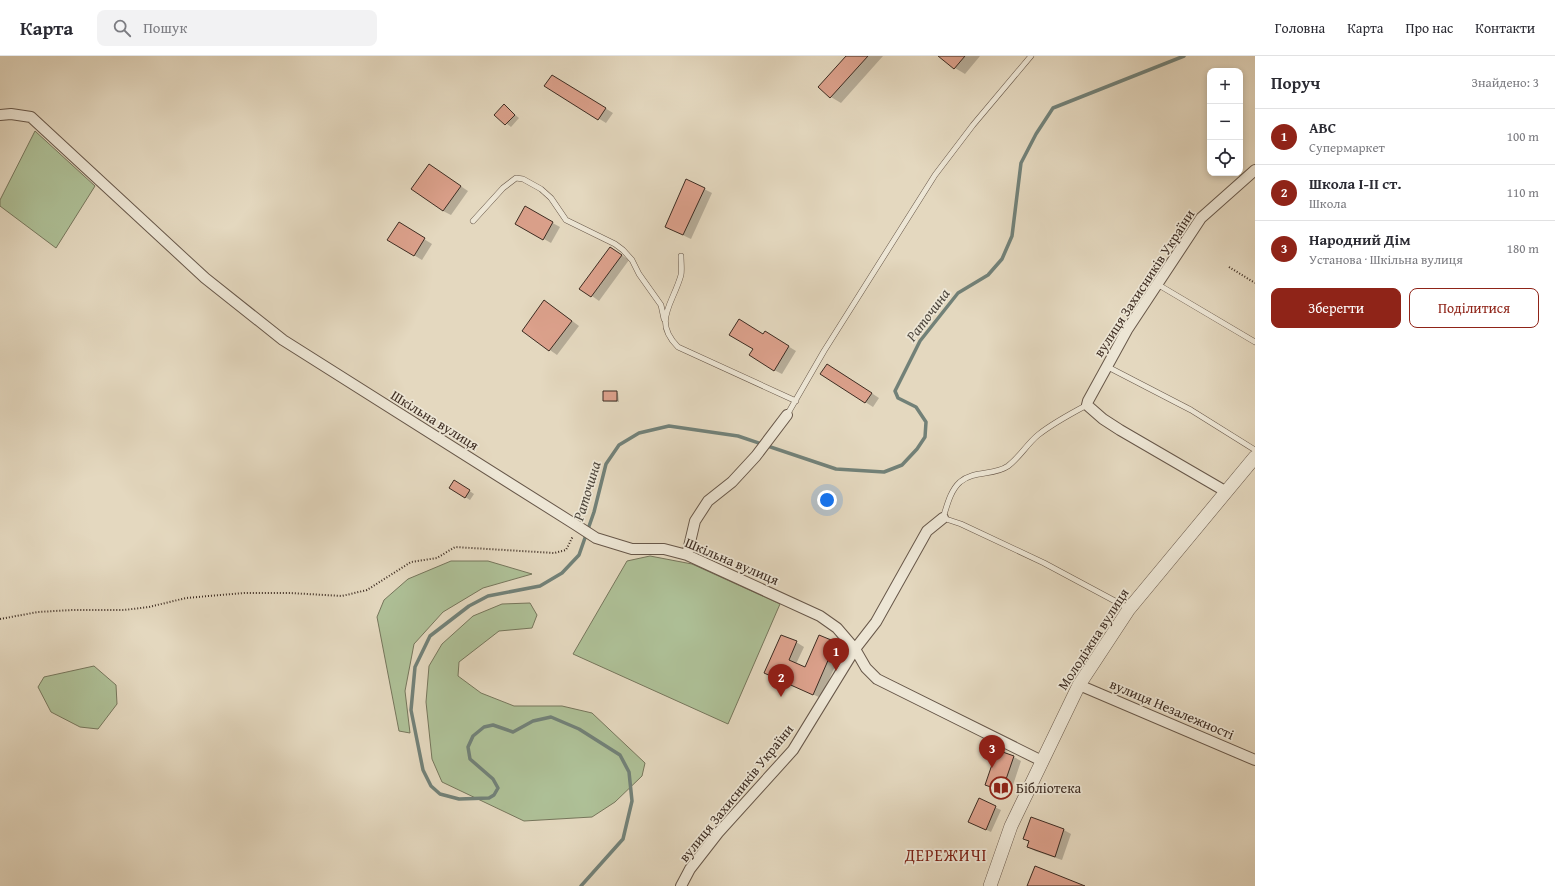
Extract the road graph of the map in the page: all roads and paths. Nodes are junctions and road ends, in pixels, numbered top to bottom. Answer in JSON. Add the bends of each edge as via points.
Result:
{"nodes":[{"id":1,"x":1031,"y":56,"type":"edge"},
{"id":2,"x":0,"y":115,"type":"edge"},
{"id":3,"x":1255,"y":170,"type":"edge"},
{"id":4,"x":473,"y":221,"type":"dead end"},
{"id":5,"x":681,"y":256,"type":"dead end"},
{"id":6,"x":1229,"y":267,"type":"dead end"},
{"id":7,"x":1255,"y":283,"type":"edge"},
{"id":8,"x":1157,"y":284,"type":"junction"},
{"id":9,"x":664,"y":319,"type":"junction"},
{"id":10,"x":1255,"y":342,"type":"edge"},
{"id":11,"x":1106,"y":366,"type":"junction"},
{"id":12,"x":796,"y":401,"type":"junction"},
{"id":13,"x":1087,"y":405,"type":"junction"},
{"id":14,"x":788,"y":415,"type":"joint"},
{"id":15,"x":1255,"y":450,"type":"edge"},
{"id":16,"x":1255,"y":456,"type":"edge"},
{"id":17,"x":1225,"y":491,"type":"junction"},
{"id":18,"x":943,"y":518,"type":"junction"},
{"id":19,"x":576,"y":525,"type":"junction"},
{"id":20,"x":687,"y":555,"type":"junction"},
{"id":21,"x":1129,"y":609,"type":"junction"},
{"id":22,"x":0,"y":619,"type":"edge"},
{"id":23,"x":855,"y":649,"type":"junction"},
{"id":24,"x":1079,"y":685,"type":"junction"},
{"id":25,"x":1255,"y":760,"type":"edge"},
{"id":26,"x":1042,"y":761,"type":"junction"},
{"id":27,"x":681,"y":886,"type":"edge"},
{"id":28,"x":990,"y":886,"type":"edge"}],
"edges":[{"from":1,"to":12,"type":"lane","via":[[935,175],[824,351]]},
{"from":2,"to":19,"type":"street","name":"Шкільна вулиця","via":[[31,117],[205,278],[283,340]]},
{"from":3,"to":8,"type":"street","name":"вулиця Захисників України","via":[[1201,218]]},
{"from":4,"to":9,"type":"lane","via":[[503,188],[516,178],[523,179],[551,198],[566,220],[623,250],[661,305]]},
{"from":5,"to":9,"type":"lane","via":[[681,274]]},
{"from":6,"to":7,"type":"path"},
{"from":8,"to":10,"type":"lane"},
{"from":8,"to":11,"type":"street","name":"вулиця Захисників України"},
{"from":9,"to":12,"type":"lane","via":[[666,331],[678,347]]},
{"from":11,"to":13,"type":"street","name":"вулиця Захисників України"},
{"from":11,"to":15,"type":"lane","via":[[1191,410]]},
{"from":12,"to":14,"type":"lane"},
{"from":13,"to":17,"type":"street","via":[[1114,426]]},
{"from":13,"to":18,"type":"lane","via":[[1037,436],[1007,467],[967,477],[958,484],[949,499]]},
{"from":14,"to":20,"type":"street","via":[[732,482],[708,501],[695,521]]},
{"from":16,"to":17,"type":"street","name":"Молодіжна вулиця"},
{"from":17,"to":21,"type":"street","name":"Молодіжна вулиця"},
{"from":18,"to":21,"type":"lane","via":[[1044,563]]},
{"from":18,"to":23,"type":"street","name":"вулиця Захисників України","via":[[927,531],[876,622]]},
{"from":19,"to":20,"type":"street","name":"Шкільна вулиця","via":[[596,538],[632,549],[664,549]]},
{"from":19,"to":22,"type":"path","via":[[566,550],[554,553],[455,547],[437,558],[411,562],[367,590],[342,596],[244,593],[186,598],[124,610],[38,612]]},
{"from":20,"to":23,"type":"street","name":"Шкільна вулиця","via":[[820,616],[837,628]]},
{"from":21,"to":24,"type":"street","name":"Молодіжна вулиця"},
{"from":23,"to":26,"type":"street","name":"Шкільна вулиця","via":[[866,668],[877,679]]},
{"from":23,"to":27,"type":"street","name":"вулиця Захисників України","via":[[793,750],[718,833],[690,869]]},
{"from":24,"to":25,"type":"street","name":"вулиця Незалежності"},
{"from":24,"to":26,"type":"street","name":"Молодіжна вулиця"},
{"from":26,"to":28,"type":"street","name":"Молодіжна вулиця","via":[[1011,826]]}]}
